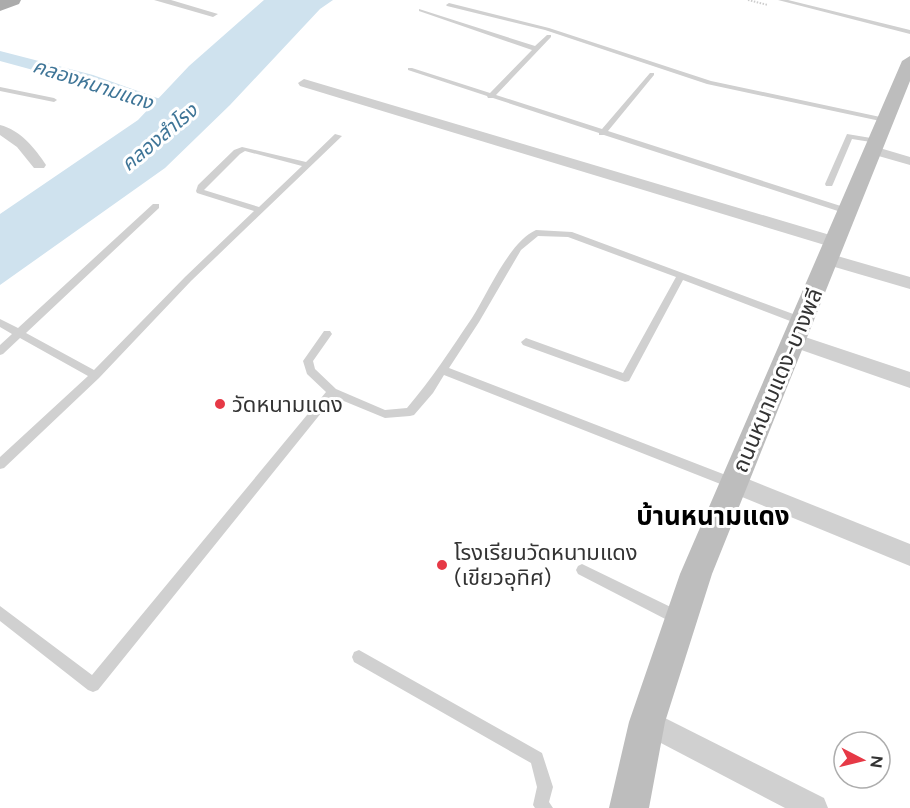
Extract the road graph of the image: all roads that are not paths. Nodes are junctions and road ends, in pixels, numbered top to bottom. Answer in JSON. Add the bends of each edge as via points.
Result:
{"nodes":[{"id":1,"x":13,"y":0,"type":"edge"},
{"id":2,"x":159,"y":0,"type":"edge"},
{"id":3,"x":781,"y":0,"type":"edge"},
{"id":4,"x":449,"y":5,"type":"dead end"},
{"id":5,"x":0,"y":6,"type":"edge"},
{"id":6,"x":421,"y":10,"type":"dead end"},
{"id":7,"x":213,"y":14,"type":"dead end"},
{"id":8,"x":910,"y":32,"type":"edge"},
{"id":9,"x":549,"y":36,"type":"dead end"},
{"id":10,"x":537,"y":49,"type":"junction"},
{"id":11,"x":910,"y":61,"type":"edge"},
{"id":12,"x":410,"y":69,"type":"dead end"},
{"id":13,"x":652,"y":74,"type":"dead end"},
{"id":14,"x":304,"y":83,"type":"dead end"},
{"id":15,"x":0,"y":89,"type":"edge"},
{"id":16,"x":490,"y":97,"type":"junction"},
{"id":17,"x":54,"y":100,"type":"dead end"},
{"id":18,"x":0,"y":129,"type":"edge"},
{"id":19,"x":602,"y":133,"type":"junction"},
{"id":20,"x":338,"y":136,"type":"dead end"},
{"id":21,"x":878,"y":137,"type":"junction"},
{"id":22,"x":910,"y":161,"type":"edge"},
{"id":23,"x":39,"y":165,"type":"dead end"},
{"id":24,"x":308,"y":165,"type":"junction"},
{"id":25,"x":829,"y":184,"type":"dead end"},
{"id":26,"x":156,"y":206,"type":"dead end"},
{"id":27,"x":260,"y":210,"type":"junction"},
{"id":28,"x":847,"y":212,"type":"junction"},
{"id":29,"x":831,"y":251,"type":"junction"},
{"id":30,"x":681,"y":276,"type":"junction"},
{"id":31,"x":910,"y":284,"type":"edge"},
{"id":32,"x":0,"y":323,"type":"edge"},
{"id":33,"x":797,"y":331,"type":"junction"},
{"id":34,"x":20,"y":334,"type":"junction"},
{"id":35,"x":327,"y":334,"type":"dead end"},
{"id":36,"x":526,"y":342,"type":"dead end"},
{"id":37,"x":0,"y":351,"type":"edge"},
{"id":38,"x":442,"y":370,"type":"junction"},
{"id":39,"x":95,"y":375,"type":"junction"},
{"id":40,"x":910,"y":380,"type":"edge"},
{"id":41,"x":332,"y":392,"type":"junction"},
{"id":42,"x":0,"y":464,"type":"edge"},
{"id":43,"x":733,"y":483,"type":"junction"},
{"id":44,"x":910,"y":555,"type":"edge"},
{"id":45,"x":582,"y":570,"type":"dead end"},
{"id":46,"x":0,"y":613,"type":"edge"},
{"id":47,"x":681,"y":620,"type":"junction"},
{"id":48,"x":359,"y":657,"type":"dead end"},
{"id":49,"x":647,"y":722,"type":"junction"},
{"id":50,"x":542,"y":807,"type":"edge"},
{"id":51,"x":629,"y":808,"type":"edge"},
{"id":52,"x":814,"y":808,"type":"edge"}],
"edges":[{"from":1,"to":5,"type":"main road"},
{"from":2,"to":7,"type":"street"},
{"from":3,"to":8,"type":"lane"},
{"from":4,"to":21,"type":"lane","via":[[547,29]]},
{"from":6,"to":10,"type":"lane"},
{"from":9,"to":10,"type":"lane"},
{"from":10,"to":16,"type":"lane"},
{"from":11,"to":21,"type":"main road","name":"ถนนหนามแดง-บางพลี"},
{"from":12,"to":16,"type":"lane"},
{"from":13,"to":19,"type":"lane"},
{"from":14,"to":29,"type":"street"},
{"from":15,"to":17,"type":"lane"},
{"from":16,"to":19,"type":"lane"},
{"from":18,"to":23,"type":"street","via":[[30,149]]},
{"from":19,"to":28,"type":"lane"},
{"from":20,"to":24,"type":"lane"},
{"from":21,"to":22,"type":"street"},
{"from":21,"to":25,"type":"lane","via":[[850,136]]},
{"from":21,"to":28,"type":"main road","name":"ถนนหนามแดง-บางพลี"},
{"from":24,"to":27,"type":"lane"},
{"from":24,"to":27,"type":"lane","via":[[245,149],[201,187],[200,191]]},
{"from":26,"to":34,"type":"lane"},
{"from":27,"to":39,"type":"lane"},
{"from":28,"to":29,"type":"main road","name":"ถนนหนามแดง-บางพลี"},
{"from":29,"to":31,"type":"street"},
{"from":29,"to":33,"type":"main road","name":"ถนนหนามแดง-บางพลี"},
{"from":30,"to":33,"type":"lane"},
{"from":30,"to":36,"type":"lane","via":[[625,378]]},
{"from":30,"to":38,"type":"lane","via":[[569,234],[536,233],[518,248]]},
{"from":32,"to":34,"type":"lane"},
{"from":33,"to":40,"type":"street"},
{"from":33,"to":43,"type":"main road","name":"ถนนหนามแดง-บางพลี"},
{"from":34,"to":37,"type":"lane"},
{"from":34,"to":39,"type":"lane"},
{"from":35,"to":41,"type":"lane","via":[[308,361],[310,370]]},
{"from":38,"to":41,"type":"lane","via":[[410,412],[385,414]]},
{"from":38,"to":43,"type":"lane"},
{"from":39,"to":42,"type":"lane"},
{"from":41,"to":46,"type":"lane","via":[[93,685]]},
{"from":43,"to":44,"type":"street"},
{"from":43,"to":47,"type":"main road","name":"ถนนหนามแดง-บางพลี"},
{"from":45,"to":47,"type":"lane"},
{"from":47,"to":49,"type":"main road","name":"ถนนหนามแดง-บางพลี"},
{"from":48,"to":50,"type":"lane","via":[[537,758],[544,787]]},
{"from":49,"to":51,"type":"main road","name":"ถนนหนามแดง-บางพลี"},
{"from":49,"to":52,"type":"street"}]}
